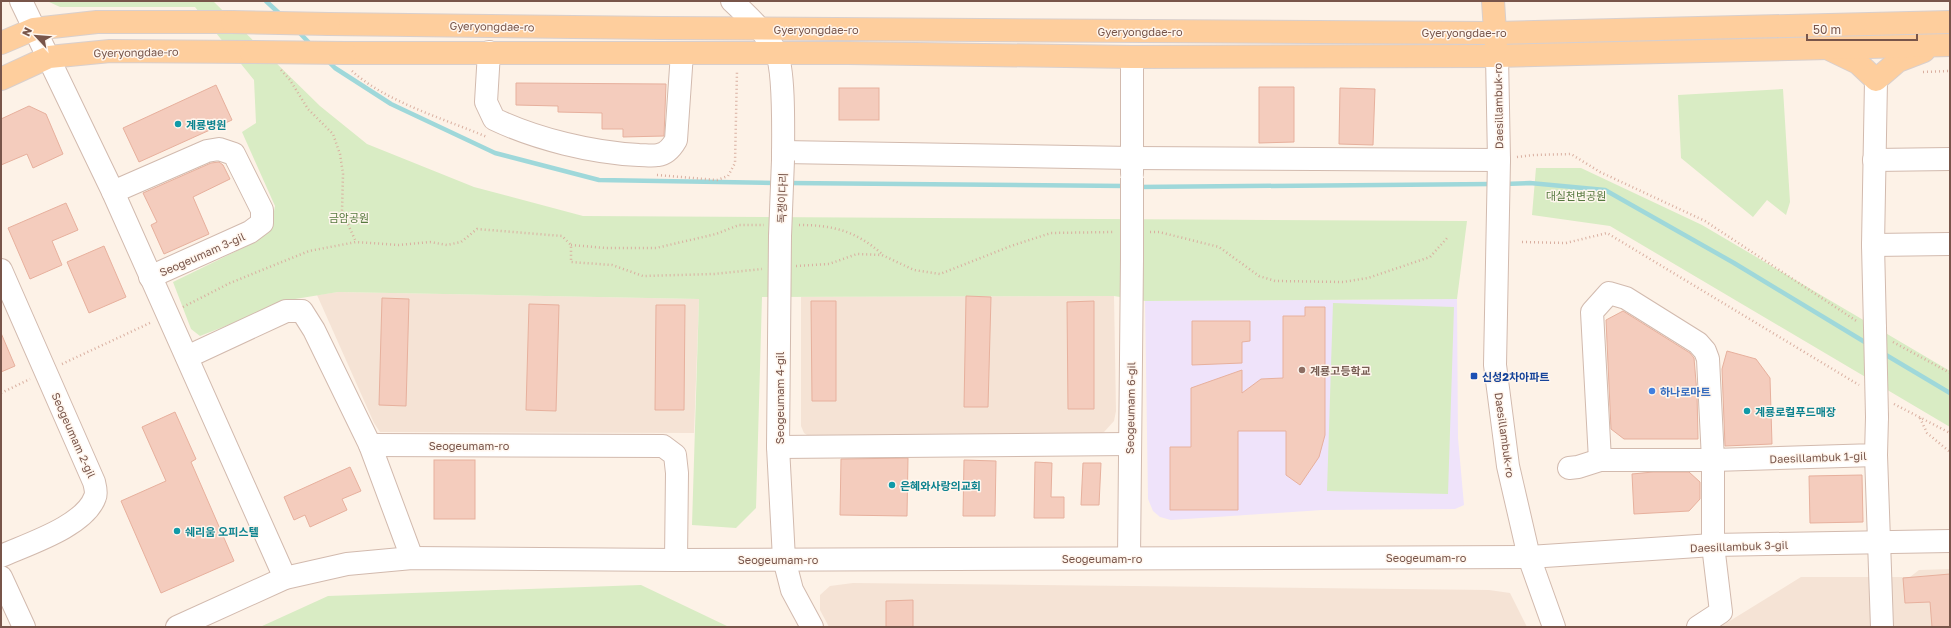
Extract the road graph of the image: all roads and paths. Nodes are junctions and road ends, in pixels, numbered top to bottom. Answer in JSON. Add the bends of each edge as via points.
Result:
{"nodes":[{"id":1,"x":21,"y":1,"type":"edge"},
{"id":2,"x":732,"y":1,"type":"edge"},
{"id":3,"x":1493,"y":1,"type":"edge"},
{"id":4,"x":1950,"y":22,"type":"edge"},
{"id":5,"x":761,"y":28,"type":"junction"},
{"id":6,"x":34,"y":29,"type":"junction"},
{"id":7,"x":1496,"y":32,"type":"junction"},
{"id":8,"x":1,"y":43,"type":"edge"},
{"id":9,"x":1943,"y":46,"type":"edge"},
{"id":10,"x":1828,"y":49,"type":"junction"},
{"id":11,"x":489,"y":52,"type":"junction"},
{"id":12,"x":682,"y":53,"type":"junction"},
{"id":13,"x":777,"y":54,"type":"junction"},
{"id":14,"x":1497,"y":56,"type":"junction"},
{"id":15,"x":49,"y":57,"type":"junction"},
{"id":16,"x":1132,"y":57,"type":"junction"},
{"id":17,"x":279,"y":68,"type":"dead end"},
{"id":18,"x":1950,"y":71,"type":"edge"},
{"id":19,"x":1920,"y":72,"type":"dead end"},
{"id":20,"x":1,"y":79,"type":"edge"},
{"id":21,"x":1876,"y":80,"type":"junction"},
{"id":22,"x":783,"y":156,"type":"junction"},
{"id":23,"x":1950,"y":159,"type":"edge"},
{"id":24,"x":1874,"y":160,"type":"junction"},
{"id":25,"x":1132,"y":168,"type":"junction"},
{"id":26,"x":1498,"y":169,"type":"junction"},
{"id":27,"x":113,"y":192,"type":"junction"},
{"id":28,"x":782,"y":229,"type":"junction"},
{"id":29,"x":1121,"y":232,"type":"dead end"},
{"id":30,"x":1144,"y":232,"type":"dead end"},
{"id":31,"x":1448,"y":237,"type":"dead end"},
{"id":32,"x":356,"y":242,"type":"junction"},
{"id":33,"x":1522,"y":242,"type":"dead end"},
{"id":34,"x":571,"y":244,"type":"junction"},
{"id":35,"x":1950,"y":244,"type":"edge"},
{"id":36,"x":1873,"y":245,"type":"junction"},
{"id":37,"x":882,"y":255,"type":"junction"},
{"id":38,"x":780,"y":268,"type":"junction"},
{"id":39,"x":1,"y":270,"type":"edge"},
{"id":40,"x":150,"y":277,"type":"junction"},
{"id":41,"x":168,"y":315,"type":"junction"},
{"id":42,"x":1875,"y":331,"type":"junction"},
{"id":43,"x":187,"y":358,"type":"junction"},
{"id":44,"x":46,"y":372,"type":"junction"},
{"id":45,"x":1950,"y":373,"type":"edge"},
{"id":46,"x":1860,"y":386,"type":"dead end"},
{"id":47,"x":1,"y":393,"type":"edge"},
{"id":48,"x":1885,"y":410,"type":"junction"},
{"id":49,"x":1920,"y":418,"type":"junction"},
{"id":50,"x":1950,"y":433,"type":"edge"},
{"id":51,"x":1129,"y":444,"type":"junction"},
{"id":52,"x":370,"y":445,"type":"junction"},
{"id":53,"x":778,"y":447,"type":"junction"},
{"id":54,"x":1950,"y":452,"type":"edge"},
{"id":55,"x":1876,"y":455,"type":"junction"},
{"id":56,"x":1600,"y":460,"type":"junction"},
{"id":57,"x":1713,"y":460,"type":"junction"},
{"id":58,"x":1569,"y":468,"type":"dead end"},
{"id":59,"x":1950,"y":542,"type":"edge"},
{"id":60,"x":1878,"y":543,"type":"junction"},
{"id":61,"x":1713,"y":545,"type":"junction"},
{"id":62,"x":1,"y":556,"type":"edge"},
{"id":63,"x":1529,"y":557,"type":"junction"},
{"id":64,"x":412,"y":558,"type":"junction"},
{"id":65,"x":1129,"y":558,"type":"junction"},
{"id":66,"x":784,"y":559,"type":"junction"},
{"id":67,"x":676,"y":560,"type":"junction"},
{"id":68,"x":1,"y":577,"type":"edge"},
{"id":69,"x":285,"y":578,"type":"junction"},
{"id":70,"x":1882,"y":622,"type":"edge"},
{"id":71,"x":24,"y":627,"type":"edge"},
{"id":72,"x":177,"y":627,"type":"edge"},
{"id":73,"x":812,"y":627,"type":"edge"},
{"id":74,"x":1554,"y":627,"type":"edge"},
{"id":75,"x":1698,"y":627,"type":"edge"}],
"edges":[{"from":1,"to":6,"type":"street","name":"Seogeumam 3-gil"},
{"from":2,"to":5,"type":"street"},
{"from":3,"to":7,"type":"main road","name":"Daesillambuk-ro"},
{"from":4,"to":7,"type":"main road","name":"Gyeryongdae-ro"},
{"from":5,"to":6,"type":"main road","name":"Gyeryongdae-ro","bridge":true,"via":[[97,22]]},
{"from":5,"to":7,"type":"main road","name":"Gyeryongdae-ro"},
{"from":5,"to":13,"type":"street"},
{"from":6,"to":8,"type":"main road"},
{"from":6,"to":15,"type":"street","name":"Seogeumam 3-gil"},
{"from":7,"to":14,"type":"main road","name":"Daesillambuk-ro"},
{"from":9,"to":10,"type":"main road"},
{"from":9,"to":21,"type":"main road","via":[[1898,61]]},
{"from":10,"to":14,"type":"main road"},
{"from":10,"to":21,"type":"main road","via":[[1858,63]]},
{"from":11,"to":12,"type":"main road"},
{"from":11,"to":12,"type":"street","via":[[486,102],[494,119],[511,128],[566,144],[624,154],[658,155],[670,150],[676,140]]},
{"from":11,"to":15,"type":"main road","name":"Gyeryongdae-ro","bridge":true,"via":[[110,51]]},
{"from":12,"to":13,"type":"main road"},
{"from":13,"to":16,"type":"main road"},
{"from":13,"to":22,"type":"street","via":[[781,77]]},
{"from":14,"to":16,"type":"main road"},
{"from":14,"to":26,"type":"street","name":"Daesillambuk-ro"},
{"from":15,"to":20,"type":"main road","name":"Gyeryongdae-ro"},
{"from":15,"to":27,"type":"street","name":"Seogeumam 3-gil"},
{"from":16,"to":25,"type":"street"},
{"from":17,"to":32,"type":"path","via":[[290,80],[308,109],[333,134],[343,174],[342,211]]},
{"from":18,"to":19,"type":"path"},
{"from":21,"to":24,"type":"street","name":"Daesillambuk 1-gil"},
{"from":22,"to":25,"type":"street"},
{"from":22,"to":28,"type":"street","name":"독쟁이다리","bridge":true},
{"from":23,"to":24,"type":"street"},
{"from":24,"to":36,"type":"street","name":"Daesillambuk 1-gil"},
{"from":25,"to":26,"type":"street"},
{"from":25,"to":51,"type":"street","name":"Seogeumam 6-gil","bridge":true},
{"from":26,"to":42,"type":"path","via":[[1534,155],[1571,154],[1600,172],[1705,221]]},
{"from":26,"to":63,"type":"street","name":"Daesillambuk-ro","via":[[1495,365],[1508,466]]},
{"from":27,"to":40,"type":"street","name":"Seogeumam 3-gil"},
{"from":27,"to":40,"type":"street","name":"Seogeumam 3-gil","via":[[207,151],[220,149],[234,154],[262,210],[262,223],[250,232]]},
{"from":28,"to":34,"type":"path","via":[[739,225],[716,234],[656,248],[606,248]]},
{"from":28,"to":37,"type":"path","via":[[819,225],[848,231],[868,242]]},
{"from":28,"to":38,"type":"street","name":"Seogeumam 4-gil"},
{"from":29,"to":37,"type":"path","via":[[1051,233],[940,274],[914,270]]},
{"from":30,"to":31,"type":"path","via":[[1159,232],[1219,246],[1259,276],[1276,281],[1343,282],[1368,278],[1430,257]]},
{"from":32,"to":34,"type":"path","via":[[399,245],[430,242],[448,245],[461,242],[477,229],[562,236]]},
{"from":32,"to":41,"type":"path","via":[[309,251],[230,283]]},
{"from":33,"to":46,"type":"path","via":[[1566,243],[1607,233]]},
{"from":34,"to":38,"type":"path","via":[[570,262],[612,265],[643,276],[714,274]]},
{"from":35,"to":36,"type":"street"},
{"from":36,"to":42,"type":"street","name":"Daesillambuk 1-gil"},
{"from":37,"to":38,"type":"path","via":[[857,254],[829,264]]},
{"from":38,"to":53,"type":"street","name":"Seogeumam 4-gil"},
{"from":39,"to":44,"type":"street","name":"Seogeumam 2-gil"},
{"from":40,"to":41,"type":"street","name":"Seogeumam 3-gil"},
{"from":41,"to":43,"type":"street","name":"Seogeumam 3-gil"},
{"from":41,"to":44,"type":"path"},
{"from":42,"to":45,"type":"path"},
{"from":42,"to":48,"type":"street","name":"Daesillambuk 1-gil","bridge":true},
{"from":43,"to":52,"type":"street","via":[[286,311],[302,311],[314,330]]},
{"from":43,"to":69,"type":"street","name":"Seogeumam 3-gil"},
{"from":44,"to":47,"type":"path"},
{"from":44,"to":62,"type":"street","name":"Seogeumam 2-gil","via":[[94,482],[96,496],[87,512],[75,522]]},
{"from":48,"to":49,"type":"path"},
{"from":48,"to":55,"type":"street","name":"Daesillambuk 1-gil"},
{"from":49,"to":50,"type":"path"},
{"from":49,"to":54,"type":"path","via":[[1927,433]]},
{"from":51,"to":53,"type":"street"},
{"from":51,"to":65,"type":"street","name":"Seogeumam 6-gil"},
{"from":52,"to":64,"type":"street"},
{"from":52,"to":67,"type":"street","name":"Seogeumam-ro","via":[[663,446],[675,455],[677,472]]},
{"from":53,"to":66,"type":"street","name":"Seogeumam 4-gil"},
{"from":55,"to":57,"type":"street","name":"Daesillambuk 1-gil"},
{"from":55,"to":60,"type":"street"},
{"from":56,"to":57,"type":"street","name":"Daesillambuk 1-gil"},
{"from":56,"to":57,"type":"street","via":[[1592,312],[1609,293],[1626,298],[1698,343],[1705,351],[1709,366]]},
{"from":56,"to":58,"type":"street","name":"Daesillambuk 1-gil"},
{"from":57,"to":61,"type":"street"},
{"from":59,"to":60,"type":"street","name":"Daesillambuk 3-gil"},
{"from":60,"to":61,"type":"street","name":"Daesillambuk 3-gil"},
{"from":60,"to":70,"type":"street"},
{"from":61,"to":63,"type":"street","name":"Daesillambuk 3-gil"},
{"from":61,"to":75,"type":"street","via":[[1721,612]]},
{"from":63,"to":65,"type":"street","name":"Seogeumam-ro"},
{"from":63,"to":74,"type":"street","name":"Daesillambuk-ro"},
{"from":64,"to":67,"type":"street","name":"Seogeumam-ro"},
{"from":64,"to":69,"type":"street","name":"Seogeumam-ro","via":[[348,564]]},
{"from":65,"to":66,"type":"street","name":"Seogeumam-ro"},
{"from":66,"to":67,"type":"street","name":"Seogeumam-ro"},
{"from":66,"to":73,"type":"street","name":"Seogeumam 4-gil","via":[[792,590]]},
{"from":68,"to":71,"type":"street"},
{"from":69,"to":72,"type":"street","name":"Seogeumam-ro"}]}
